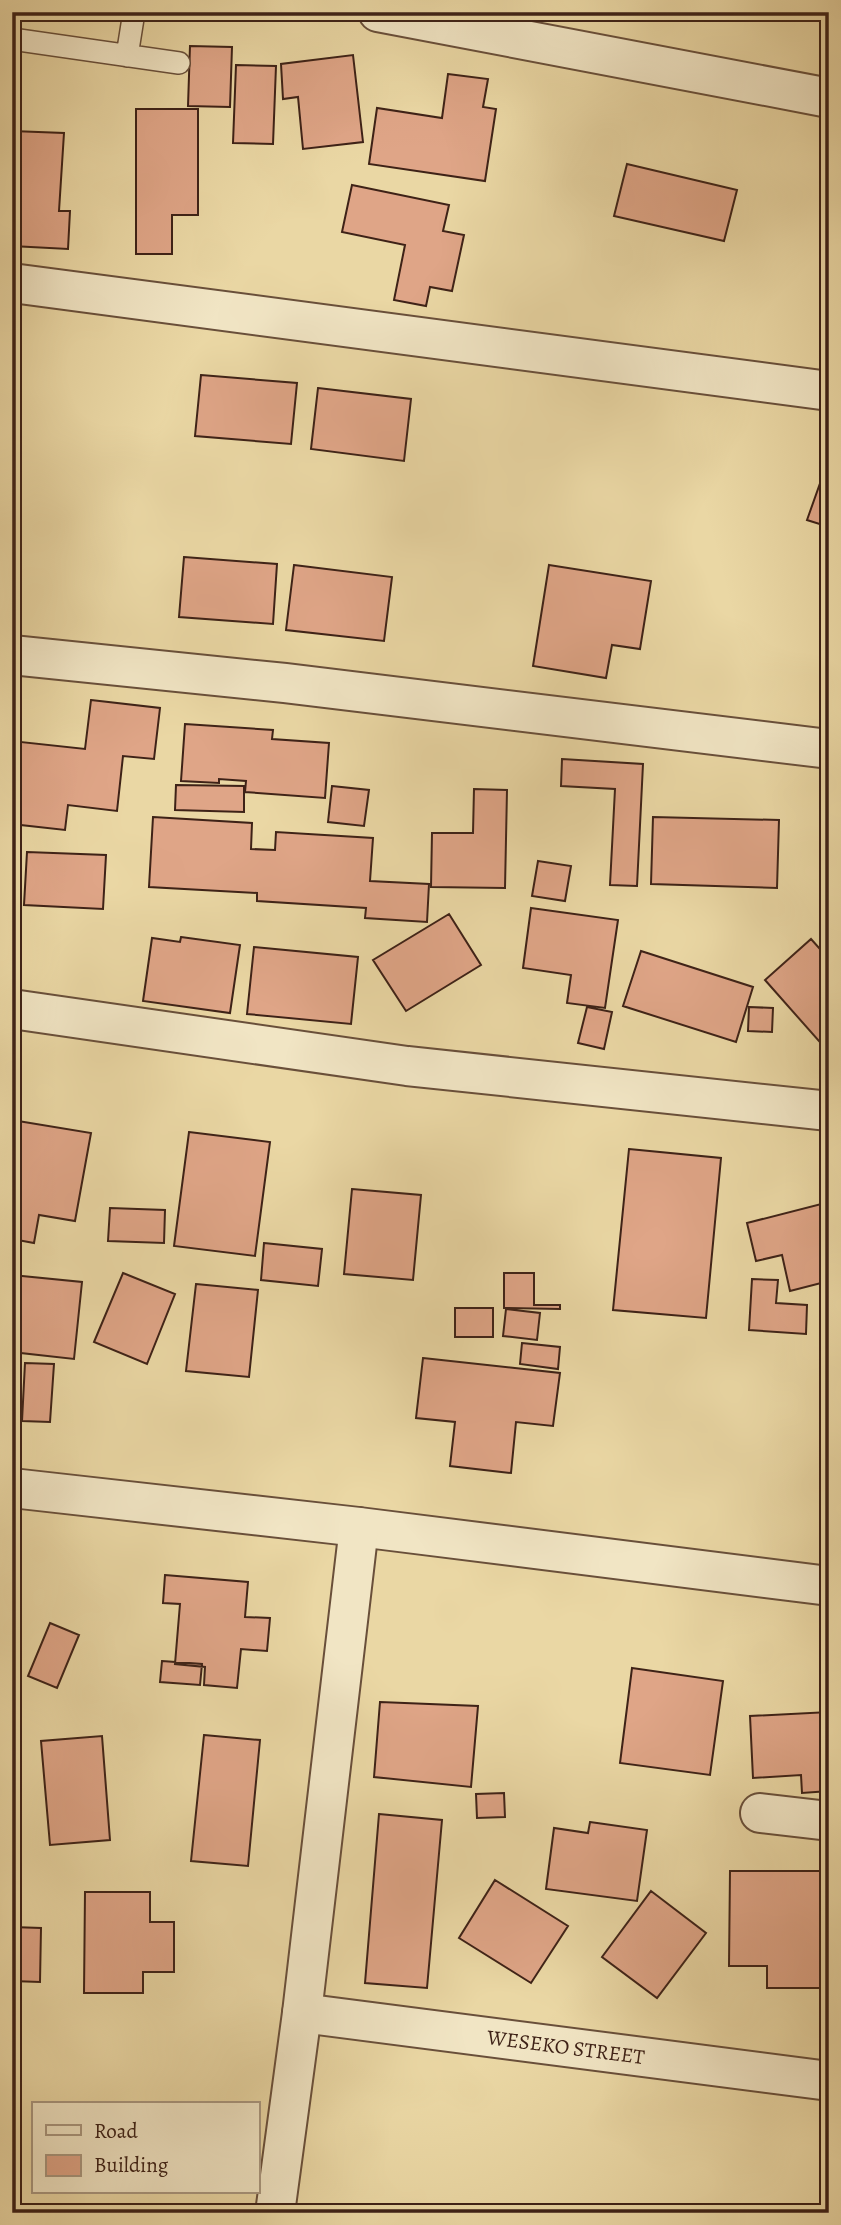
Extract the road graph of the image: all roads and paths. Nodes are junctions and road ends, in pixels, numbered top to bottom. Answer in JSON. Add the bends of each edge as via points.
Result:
{"nodes":[{"id":1,"x":134,"y":12,"type":"edge"},
{"id":2,"x":378,"y":12,"type":"edge"},
{"id":3,"x":12,"y":39,"type":"edge"},
{"id":4,"x":127,"y":56,"type":"junction"},
{"id":5,"x":178,"y":63,"type":"dead end"},
{"id":6,"x":829,"y":98,"type":"edge"},
{"id":7,"x":12,"y":283,"type":"edge"},
{"id":8,"x":829,"y":391,"type":"edge"},
{"id":9,"x":12,"y":656,"type":"edge"},
{"id":10,"x":829,"y":749,"type":"edge"},
{"id":11,"x":12,"y":1009,"type":"edge"},
{"id":12,"x":829,"y":1111,"type":"edge"},
{"id":13,"x":12,"y":1488,"type":"edge"},
{"id":14,"x":359,"y":1527,"type":"junction"},
{"id":15,"x":829,"y":1586,"type":"edge"},
{"id":16,"x":760,"y":1813,"type":"dead end"},
{"id":17,"x":829,"y":1821,"type":"edge"},
{"id":18,"x":302,"y":2013,"type":"junction"},
{"id":19,"x":829,"y":2081,"type":"edge"},
{"id":20,"x":275,"y":2213,"type":"edge"}],
"edges":[{"from":1,"to":4,"type":"lane"},
{"from":2,"to":6,"type":"street"},
{"from":3,"to":4,"type":"lane"},
{"from":4,"to":5,"type":"lane"},
{"from":7,"to":8,"type":"street"},
{"from":9,"to":10,"type":"street","via":[[285,683]]},
{"from":11,"to":12,"type":"street","via":[[407,1066]]},
{"from":13,"to":14,"type":"street"},
{"from":14,"to":15,"type":"street"},
{"from":14,"to":18,"type":"street"},
{"from":16,"to":17,"type":"street"},
{"from":18,"to":19,"type":"street","name":"WESEKO STREET"},
{"from":18,"to":20,"type":"street"}]}
